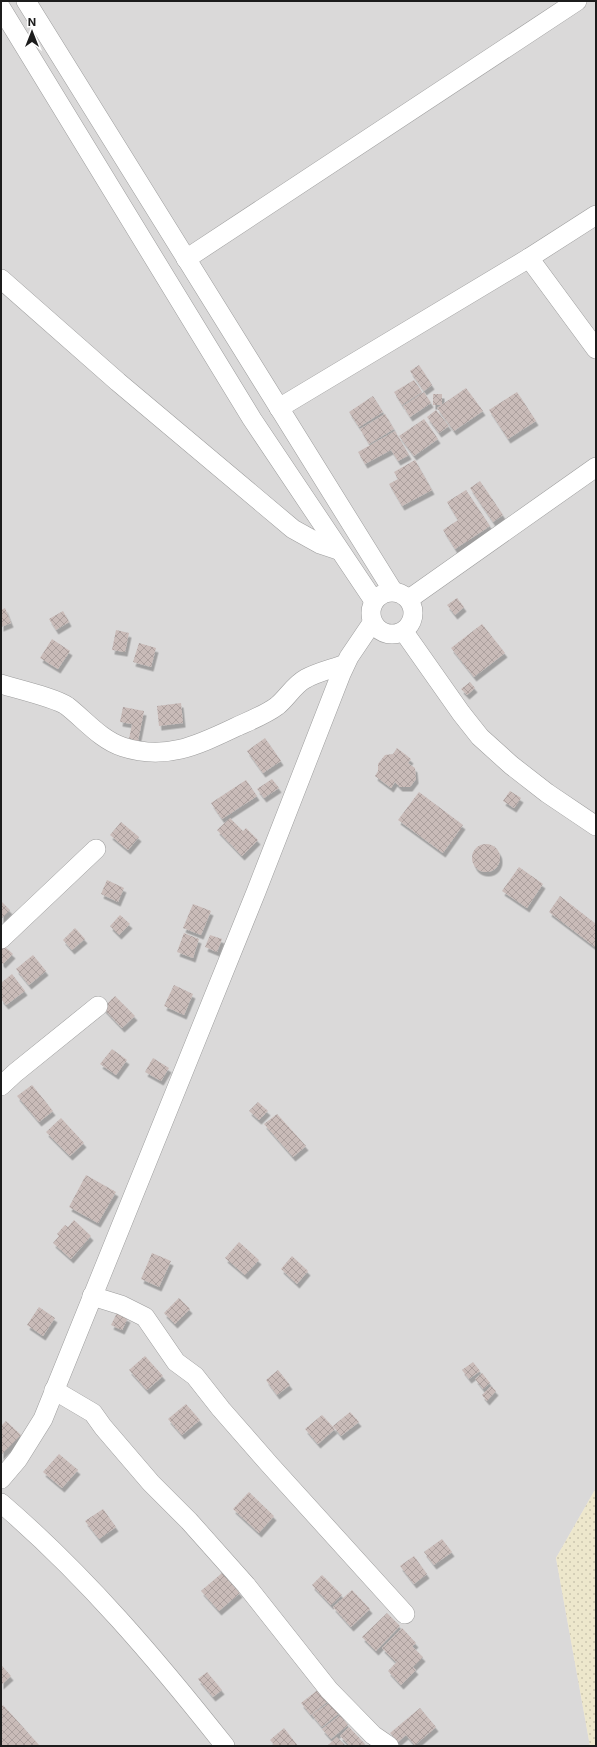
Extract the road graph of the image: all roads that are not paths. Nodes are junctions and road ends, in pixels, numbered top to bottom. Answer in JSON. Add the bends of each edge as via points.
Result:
{"nodes":[{"id":1,"x":26,"y":1,"type":"edge"},
{"id":2,"x":577,"y":1,"type":"edge"},
{"id":3,"x":1,"y":8,"type":"edge"},
{"id":4,"x":596,"y":215,"type":"edge"},
{"id":5,"x":529,"y":258,"type":"junction"},
{"id":6,"x":186,"y":259,"type":"junction"},
{"id":7,"x":1,"y":279,"type":"edge"},
{"id":8,"x":596,"y":349,"type":"edge"},
{"id":9,"x":279,"y":408,"type":"junction"},
{"id":10,"x":596,"y":467,"type":"edge"},
{"id":11,"x":338,"y":550,"type":"junction"},
{"id":12,"x":401,"y":595,"type":"junction"},
{"id":13,"x":374,"y":601,"type":"junction"},
{"id":14,"x":372,"y":623,"type":"junction"},
{"id":15,"x":404,"y":632,"type":"junction"},
{"id":16,"x":345,"y":664,"type":"junction"},
{"id":17,"x":1,"y":684,"type":"edge"},
{"id":18,"x":596,"y":826,"type":"edge"},
{"id":19,"x":96,"y":849,"type":"dead end"},
{"id":20,"x":1,"y":939,"type":"edge"},
{"id":21,"x":98,"y":1006,"type":"dead end"},
{"id":22,"x":1,"y":1086,"type":"edge"},
{"id":23,"x":92,"y":1296,"type":"junction"},
{"id":24,"x":54,"y":1390,"type":"junction"},
{"id":25,"x":1,"y":1479,"type":"edge"},
{"id":26,"x":1,"y":1503,"type":"edge"},
{"id":27,"x":405,"y":1614,"type":"dead end"},
{"id":28,"x":225,"y":1746,"type":"edge"},
{"id":29,"x":389,"y":1746,"type":"edge"}],
"edges":[{"from":1,"to":6,"type":"street"},
{"from":2,"to":6,"type":"street"},
{"from":3,"to":11,"type":"street","via":[[252,419]]},
{"from":4,"to":5,"type":"street"},
{"from":5,"to":8,"type":"street"},
{"from":5,"to":9,"type":"street"},
{"from":6,"to":9,"type":"street"},
{"from":7,"to":11,"type":"street","via":[[118,382],[293,529],[320,544]]},
{"from":9,"to":12,"type":"street"},
{"from":10,"to":12,"type":"street"},
{"from":11,"to":13,"type":"street"},
{"from":12,"to":13,"type":"street","via":[[382,594]]},
{"from":12,"to":15,"type":"street","via":[[413,607],[414,616]]},
{"from":13,"to":14,"type":"street","via":[[370,616]]},
{"from":14,"to":15,"type":"street","via":[[383,633],[390,635]]},
{"from":14,"to":16,"type":"street"},
{"from":15,"to":18,"type":"street","via":[[480,737],[511,765]]},
{"from":16,"to":17,"type":"street","via":[[305,679],[276,706],[252,720],[196,746],[155,753],[121,747],[102,736],[66,706]]},
{"from":16,"to":23,"type":"street"},
{"from":19,"to":20,"type":"street"},
{"from":21,"to":22,"type":"street"},
{"from":23,"to":24,"type":"street"},
{"from":23,"to":27,"type":"street","via":[[121,1305],[145,1317],[176,1362],[195,1376],[221,1409]]},
{"from":24,"to":25,"type":"street","via":[[43,1419],[18,1459]]},
{"from":24,"to":29,"type":"street","via":[[93,1412],[151,1483],[246,1585],[329,1690],[373,1735]]},
{"from":26,"to":28,"type":"street","via":[[87,1586],[172,1679]]}]}
